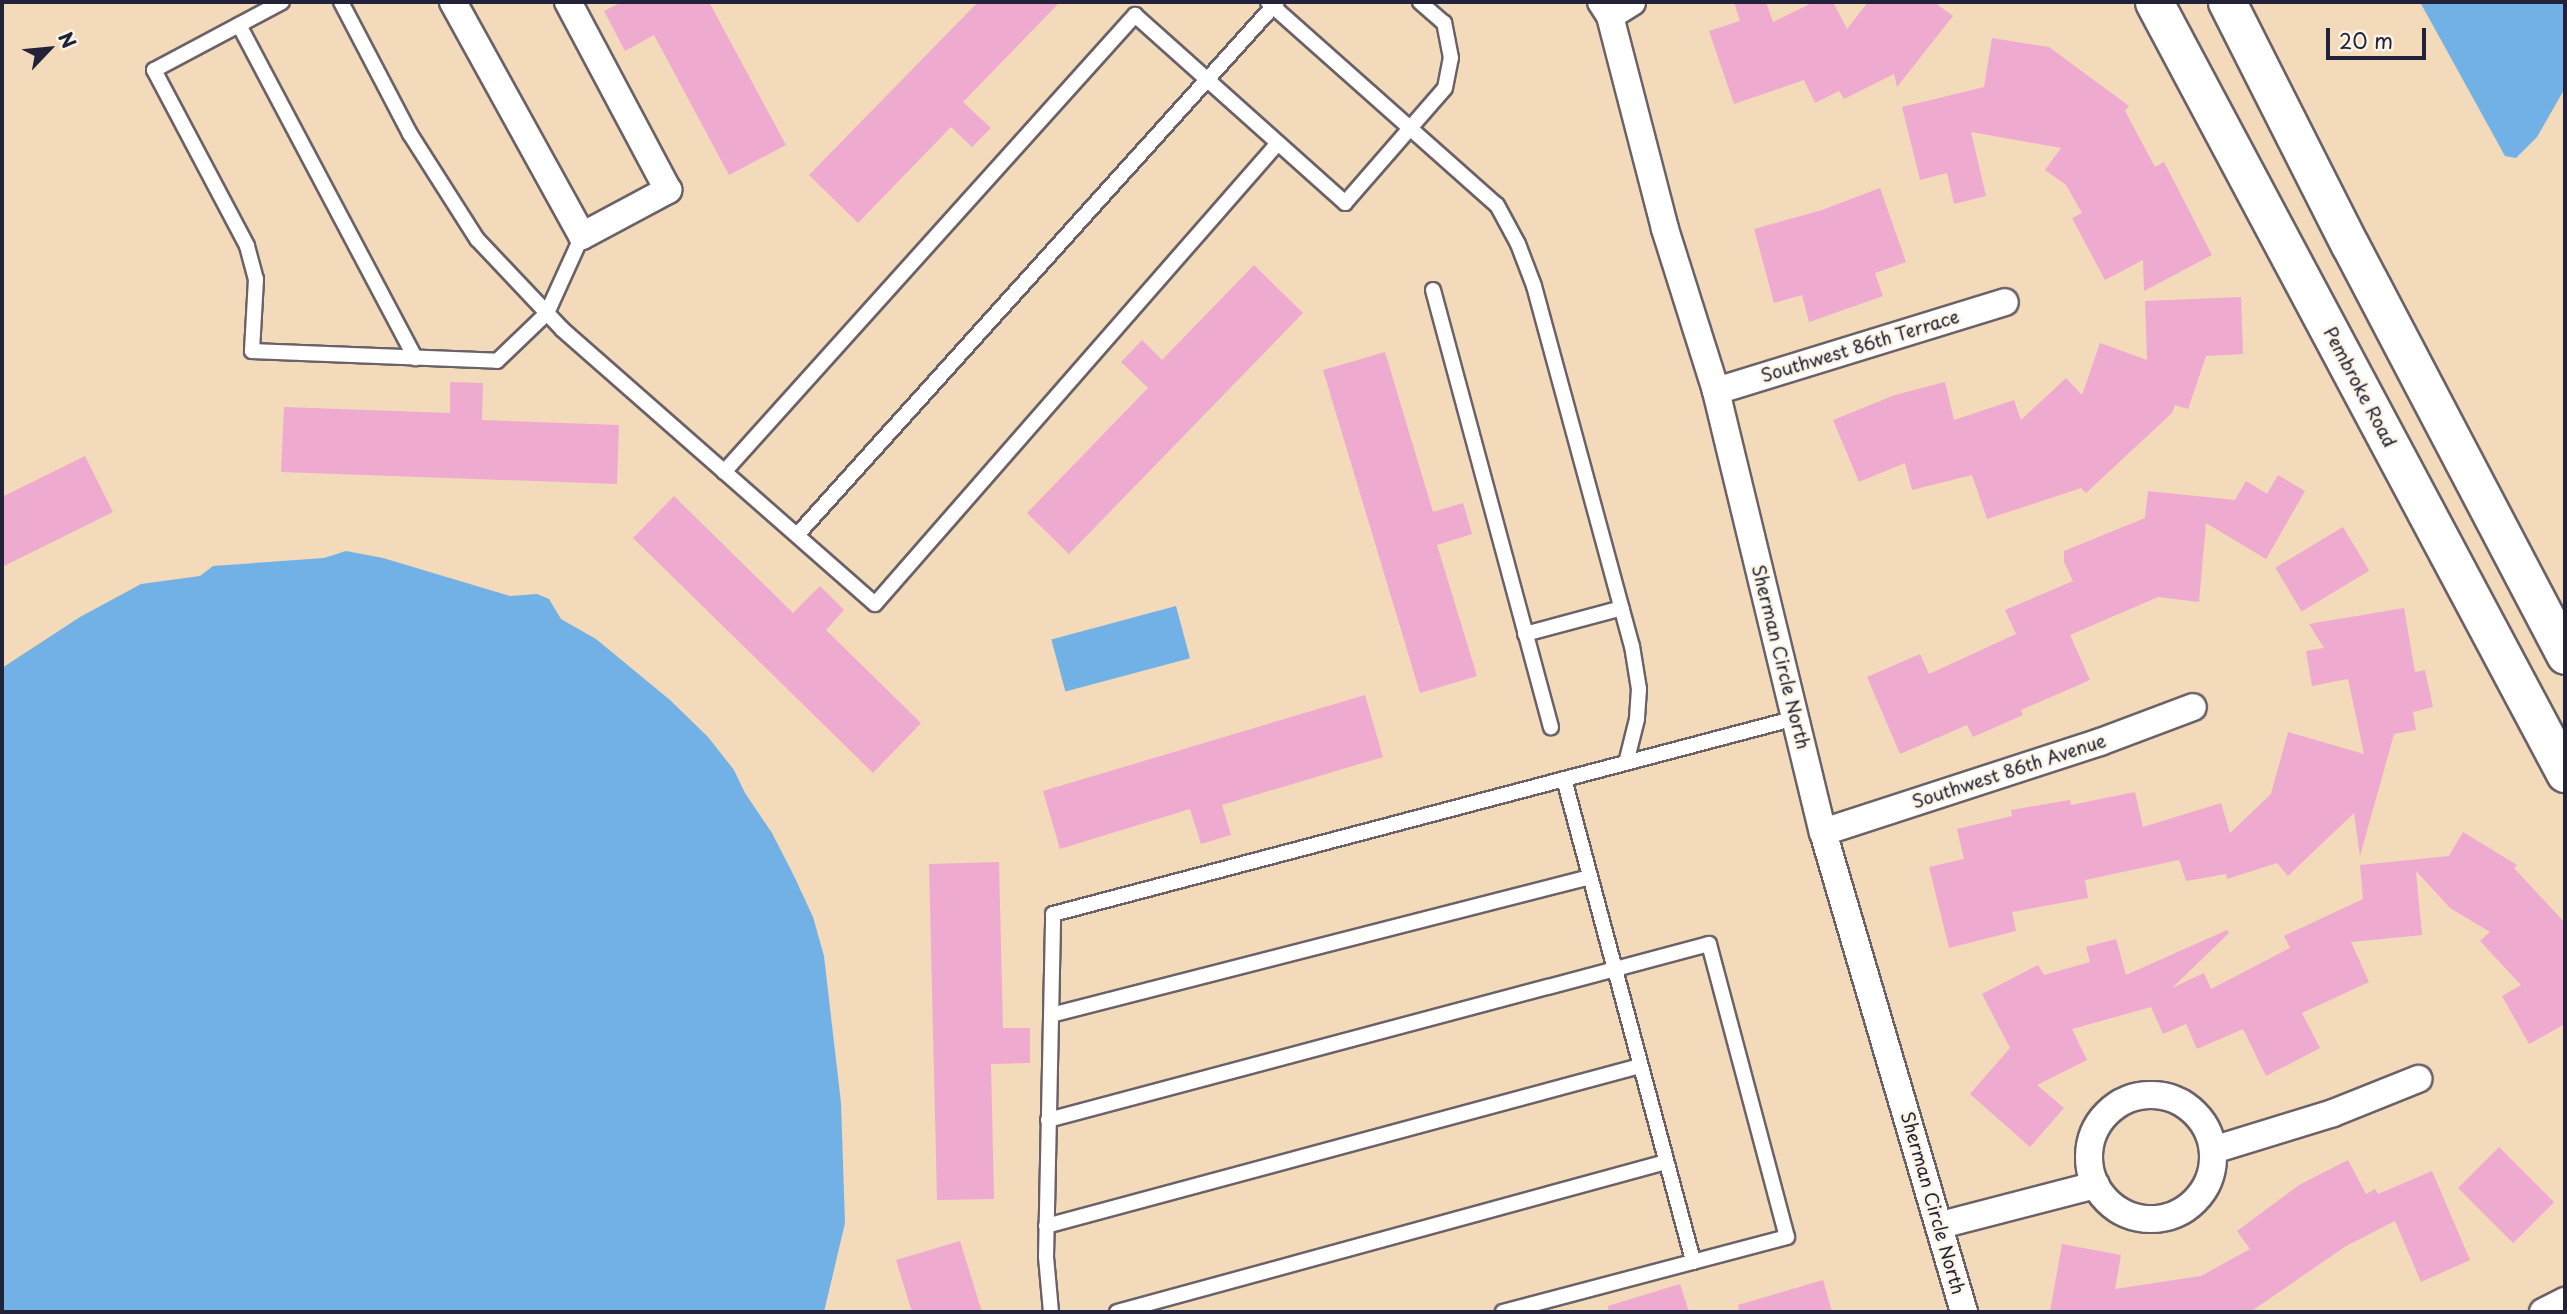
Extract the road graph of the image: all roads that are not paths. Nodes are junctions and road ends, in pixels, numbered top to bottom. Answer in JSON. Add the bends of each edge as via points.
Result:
{"nodes":[{"id":1,"x":282,"y":2,"type":"edge"},
{"id":2,"x":341,"y":2,"type":"edge"},
{"id":3,"x":453,"y":2,"type":"edge"},
{"id":4,"x":568,"y":2,"type":"edge"},
{"id":5,"x":1420,"y":2,"type":"edge"},
{"id":6,"x":2154,"y":2,"type":"edge"},
{"id":7,"x":2227,"y":2,"type":"edge"},
{"id":8,"x":1272,"y":3,"type":"edge"},
{"id":9,"x":1614,"y":7,"type":"edge"},
{"id":10,"x":239,"y":25,"type":"junction"},
{"id":11,"x":1207,"y":80,"type":"junction"},
{"id":12,"x":1410,"y":128,"type":"junction"},
{"id":13,"x":1278,"y":142,"type":"junction"},
{"id":14,"x":582,"y":236,"type":"junction"},
{"id":15,"x":1433,"y":290,"type":"dead end"},
{"id":16,"x":2005,"y":302,"type":"dead end"},
{"id":17,"x":547,"y":313,"type":"junction"},
{"id":18,"x":415,"y":358,"type":"junction"},
{"id":19,"x":1716,"y":391,"type":"junction"},
{"id":20,"x":724,"y":472,"type":"junction"},
{"id":21,"x":797,"y":536,"type":"junction"},
{"id":22,"x":1622,"y":608,"type":"junction"},
{"id":23,"x":1525,"y":634,"type":"junction"},
{"id":24,"x":2565,"y":655,"type":"edge"},
{"id":25,"x":2193,"y":707,"type":"dead end"},
{"id":26,"x":1796,"y":718,"type":"junction"},
{"id":27,"x":1552,"y":727,"type":"dead end"},
{"id":28,"x":1626,"y":763,"type":"junction"},
{"id":29,"x":2565,"y":773,"type":"edge"},
{"id":30,"x":1564,"y":779,"type":"junction"},
{"id":31,"x":1824,"y":832,"type":"junction"},
{"id":32,"x":1590,"y":877,"type":"junction"},
{"id":33,"x":1614,"y":969,"type":"junction"},
{"id":34,"x":1051,"y":1015,"type":"junction"},
{"id":35,"x":1640,"y":1066,"type":"junction"},
{"id":36,"x":2418,"y":1079,"type":"dead end"},
{"id":37,"x":1048,"y":1120,"type":"junction"},
{"id":38,"x":2213,"y":1150,"type":"junction"},
{"id":39,"x":1666,"y":1162,"type":"junction"},
{"id":40,"x":2096,"y":1185,"type":"junction"},
{"id":41,"x":1941,"y":1225,"type":"junction"},
{"id":42,"x":1046,"y":1226,"type":"junction"},
{"id":43,"x":1693,"y":1262,"type":"junction"},
{"id":44,"x":2565,"y":1301,"type":"edge"},
{"id":45,"x":1051,"y":1312,"type":"edge"},
{"id":46,"x":1117,"y":1312,"type":"edge"},
{"id":47,"x":1503,"y":1312,"type":"edge"},
{"id":48,"x":1964,"y":1312,"type":"edge"},
{"id":49,"x":2543,"y":1312,"type":"edge"}],
"edges":[{"from":1,"to":10,"type":"lane"},
{"from":2,"to":17,"type":"lane","via":[[410,134],[477,239]]},
{"from":3,"to":14,"type":"street"},
{"from":4,"to":14,"type":"street","via":[[668,190]]},
{"from":5,"to":12,"type":"lane","via":[[1444,23],[1451,58],[1445,88]]},
{"from":6,"to":29,"type":"main road","name":"Pembroke Road"},
{"from":7,"to":24,"type":"main road"},
{"from":8,"to":11,"type":"lane"},
{"from":8,"to":12,"type":"lane"},
{"from":9,"to":19,"type":"street","name":"Sherman Circle North","via":[[1665,229]]},
{"from":10,"to":18,"type":"lane"},
{"from":10,"to":18,"type":"lane","via":[[154,70],[247,246],[256,279],[252,351]]},
{"from":11,"to":13,"type":"lane"},
{"from":11,"to":20,"type":"lane","via":[[1135,15]]},
{"from":11,"to":21,"type":"lane"},
{"from":12,"to":13,"type":"lane","via":[[1345,203]]},
{"from":12,"to":22,"type":"lane","via":[[1497,205],[1518,244],[1534,286]]},
{"from":13,"to":21,"type":"lane","via":[[875,604]]},
{"from":14,"to":17,"type":"lane"},
{"from":15,"to":23,"type":"lane"},
{"from":16,"to":19,"type":"street","name":"Southwest 86th Terrace"},
{"from":17,"to":18,"type":"lane","via":[[497,361]]},
{"from":17,"to":20,"type":"lane"},
{"from":19,"to":26,"type":"street","name":"Sherman Circle North"},
{"from":20,"to":21,"type":"lane"},
{"from":22,"to":23,"type":"lane"},
{"from":22,"to":28,"type":"lane","via":[[1639,689]]},
{"from":23,"to":27,"type":"lane"},
{"from":25,"to":31,"type":"street","name":"Southwest 86th Avenue"},
{"from":26,"to":28,"type":"lane"},
{"from":26,"to":31,"type":"street","name":"Sherman Circle North"},
{"from":28,"to":30,"type":"lane"},
{"from":30,"to":32,"type":"lane"},
{"from":30,"to":34,"type":"lane","via":[[1053,914]]},
{"from":31,"to":41,"type":"street","name":"Sherman Circle North"},
{"from":32,"to":33,"type":"lane"},
{"from":32,"to":34,"type":"lane"},
{"from":33,"to":35,"type":"lane"},
{"from":33,"to":37,"type":"lane"},
{"from":33,"to":43,"type":"lane","via":[[1709,944],[1787,1237]]},
{"from":34,"to":37,"type":"lane"},
{"from":35,"to":39,"type":"lane"},
{"from":35,"to":42,"type":"lane"},
{"from":36,"to":38,"type":"street","via":[[2333,1113]]},
{"from":37,"to":42,"type":"lane"},
{"from":38,"to":40,"type":"street","via":[[2210,1180],[2199,1198],[2163,1219],[2124,1213],[2107,1202]]},
{"from":38,"to":40,"type":"street","via":[[2201,1119],[2186,1105],[2166,1096],[2145,1094],[2126,1099],[2097,1126],[2090,1145],[2089,1166]]},
{"from":39,"to":43,"type":"lane"},
{"from":39,"to":46,"type":"lane"},
{"from":40,"to":41,"type":"street"},
{"from":41,"to":48,"type":"street","name":"Sherman Circle North"},
{"from":42,"to":45,"type":"lane"},
{"from":43,"to":47,"type":"lane"},
{"from":44,"to":49,"type":"street"}]}
